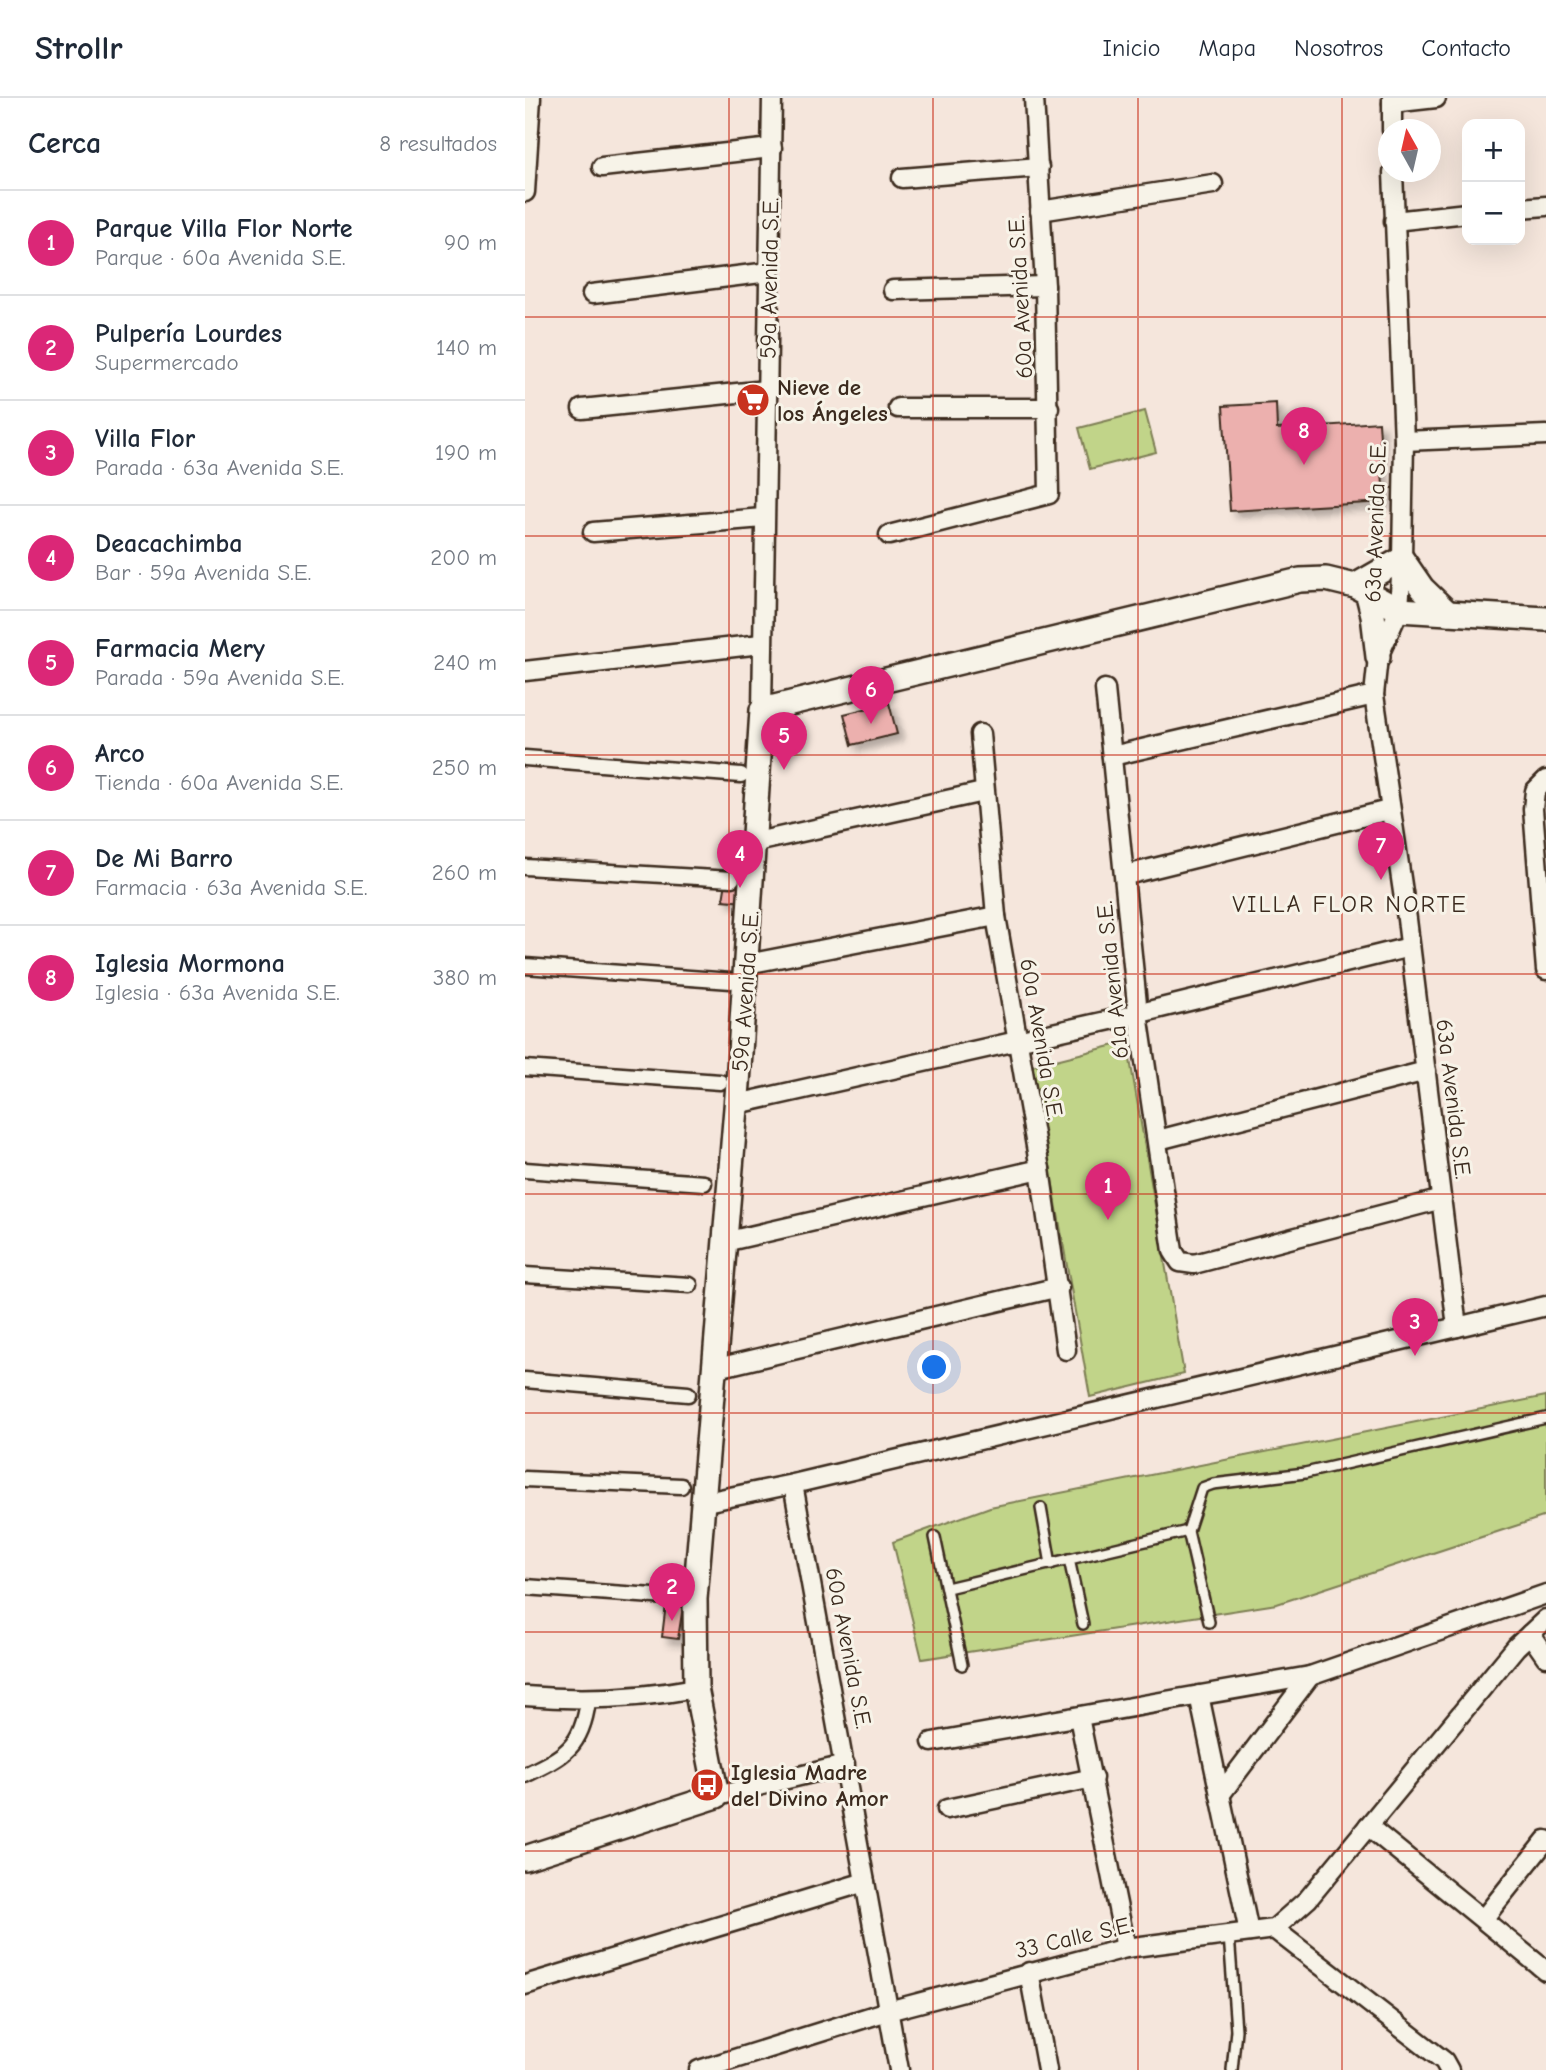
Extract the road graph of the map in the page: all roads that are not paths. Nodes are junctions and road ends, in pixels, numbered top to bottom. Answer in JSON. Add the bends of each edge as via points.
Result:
{"nodes":[{"id":1,"x":531,"y":98,"type":"edge"},
{"id":2,"x":772,"y":98,"type":"edge"},
{"id":3,"x":1034,"y":98,"type":"edge"},
{"id":4,"x":1436,"y":98,"type":"edge"},
{"id":5,"x":1392,"y":100,"type":"edge"},
{"id":6,"x":1392,"y":119,"type":"edge"},
{"id":7,"x":772,"y":148,"type":"junction"},
{"id":8,"x":603,"y":167,"type":"dead end"},
{"id":9,"x":1039,"y":167,"type":"junction"},
{"id":10,"x":902,"y":178,"type":"dead end"},
{"id":11,"x":1393,"y":182,"type":"edge"},
{"id":12,"x":1213,"y":184,"type":"dead end"},
{"id":13,"x":525,"y":192,"type":"edge"},
{"id":14,"x":1546,"y":206,"type":"edge"},
{"id":15,"x":1525,"y":208,"type":"edge"},
{"id":16,"x":1040,"y":211,"type":"junction"},
{"id":17,"x":1462,"y":214,"type":"edge"},
{"id":18,"x":1394,"y":221,"type":"junction"},
{"id":19,"x":769,"y":272,"type":"junction"},
{"id":20,"x":1045,"y":286,"type":"junction"},
{"id":21,"x":893,"y":290,"type":"dead end"},
{"id":22,"x":592,"y":294,"type":"dead end"},
{"id":23,"x":766,"y":390,"type":"junction"},
{"id":24,"x":898,"y":408,"type":"dead end"},
{"id":25,"x":1049,"y":408,"type":"junction"},
{"id":26,"x":582,"y":409,"type":"dead end"},
{"id":27,"x":1546,"y":435,"type":"edge"},
{"id":28,"x":1403,"y":441,"type":"junction"},
{"id":29,"x":763,"y":518,"type":"junction"},
{"id":30,"x":593,"y":533,"type":"dead end"},
{"id":31,"x":889,"y":535,"type":"dead end"},
{"id":32,"x":1402,"y":559,"type":"junction"},
{"id":33,"x":1361,"y":589,"type":"junction"},
{"id":34,"x":1399,"y":610,"type":"junction"},
{"id":35,"x":1448,"y":613,"type":"junction"},
{"id":36,"x":1546,"y":619,"type":"edge"},
{"id":37,"x":761,"y":644,"type":"junction"},
{"id":38,"x":1378,"y":657,"type":"junction"},
{"id":39,"x":525,"y":671,"type":"edge"},
{"id":40,"x":1105,"y":690,"type":"dead end"},
{"id":41,"x":1374,"y":695,"type":"junction"},
{"id":42,"x":762,"y":710,"type":"junction"},
{"id":43,"x":980,"y":734,"type":"dead end"},
{"id":44,"x":1112,"y":756,"type":"junction"},
{"id":45,"x":525,"y":758,"type":"edge"},
{"id":46,"x":741,"y":775,"type":"dead end"},
{"id":47,"x":1546,"y":780,"type":"edge"},
{"id":48,"x":983,"y":792,"type":"junction"},
{"id":49,"x":1389,"y":810,"type":"junction"},
{"id":50,"x":756,"y":842,"type":"junction"},
{"id":51,"x":525,"y":867,"type":"edge"},
{"id":52,"x":1126,"y":875,"type":"junction"},
{"id":53,"x":732,"y":878,"type":"dead end"},
{"id":54,"x":996,"y":916,"type":"junction"},
{"id":55,"x":1410,"y":947,"type":"junction"},
{"id":56,"x":747,"y":964,"type":"junction"},
{"id":57,"x":525,"y":966,"type":"edge"},
{"id":58,"x":1546,"y":970,"type":"edge"},
{"id":59,"x":731,"y":981,"type":"dead end"},
{"id":60,"x":1137,"y":1014,"type":"junction"},
{"id":61,"x":1017,"y":1042,"type":"junction"},
{"id":62,"x":525,"y":1068,"type":"edge"},
{"id":63,"x":1426,"y":1071,"type":"junction"},
{"id":64,"x":720,"y":1082,"type":"dead end"},
{"id":65,"x":737,"y":1104,"type":"junction"},
{"id":66,"x":1158,"y":1140,"type":"junction"},
{"id":67,"x":1040,"y":1169,"type":"junction"},
{"id":68,"x":525,"y":1170,"type":"edge"},
{"id":69,"x":703,"y":1183,"type":"dead end"},
{"id":70,"x":1442,"y":1199,"type":"junction"},
{"id":71,"x":724,"y":1242,"type":"junction"},
{"id":72,"x":525,"y":1275,"type":"edge"},
{"id":73,"x":690,"y":1285,"type":"dead end"},
{"id":74,"x":1059,"y":1287,"type":"junction"},
{"id":75,"x":1546,"y":1306,"type":"edge"},
{"id":76,"x":1457,"y":1326,"type":"junction"},
{"id":77,"x":1066,"y":1350,"type":"dead end"},
{"id":78,"x":713,"y":1369,"type":"junction"},
{"id":79,"x":525,"y":1380,"type":"edge"},
{"id":80,"x":688,"y":1394,"type":"dead end"},
{"id":81,"x":1546,"y":1418,"type":"edge"},
{"id":82,"x":525,"y":1479,"type":"edge"},
{"id":83,"x":793,"y":1484,"type":"junction"},
{"id":84,"x":681,"y":1486,"type":"dead end"},
{"id":85,"x":701,"y":1503,"type":"junction"},
{"id":86,"x":1041,"y":1508,"type":"dead end"},
{"id":87,"x":1188,"y":1531,"type":"junction"},
{"id":88,"x":935,"y":1537,"type":"dead end"},
{"id":89,"x":1069,"y":1559,"type":"junction"},
{"id":90,"x":1051,"y":1563,"type":"junction"},
{"id":91,"x":525,"y":1587,"type":"edge"},
{"id":92,"x":947,"y":1588,"type":"junction"},
{"id":93,"x":1546,"y":1594,"type":"edge"},
{"id":94,"x":668,"y":1597,"type":"dead end"},
{"id":95,"x":1546,"y":1619,"type":"edge"},
{"id":96,"x":1209,"y":1622,"type":"dead end"},
{"id":97,"x":1083,"y":1624,"type":"dead end"},
{"id":98,"x":1530,"y":1634,"type":"junction"},
{"id":99,"x":1546,"y":1657,"type":"edge"},
{"id":100,"x":962,"y":1665,"type":"dead end"},
{"id":101,"x":1310,"y":1676,"type":"junction"},
{"id":102,"x":695,"y":1688,"type":"junction"},
{"id":103,"x":1199,"y":1695,"type":"junction"},
{"id":104,"x":525,"y":1696,"type":"edge"},
{"id":105,"x":588,"y":1701,"type":"junction"},
{"id":106,"x":1079,"y":1717,"type":"junction"},
{"id":107,"x":932,"y":1742,"type":"dead end"},
{"id":108,"x":845,"y":1765,"type":"junction"},
{"id":109,"x":525,"y":1775,"type":"edge"},
{"id":110,"x":1093,"y":1778,"type":"junction"},
{"id":111,"x":1220,"y":1795,"type":"junction"},
{"id":112,"x":717,"y":1796,"type":"junction"},
{"id":113,"x":947,"y":1809,"type":"dead end"},
{"id":114,"x":1369,"y":1826,"type":"junction"},
{"id":115,"x":1546,"y":1840,"type":"edge"},
{"id":116,"x":525,"y":1858,"type":"edge"},
{"id":117,"x":865,"y":1882,"type":"junction"},
{"id":118,"x":1484,"y":1918,"type":"junction"},
{"id":119,"x":1274,"y":1929,"type":"junction"},
{"id":120,"x":1249,"y":1932,"type":"junction"},
{"id":121,"x":1229,"y":1935,"type":"junction"},
{"id":122,"x":1126,"y":1948,"type":"junction"},
{"id":123,"x":1546,"y":1971,"type":"edge"},
{"id":124,"x":1029,"y":1972,"type":"junction"},
{"id":125,"x":525,"y":1985,"type":"edge"},
{"id":126,"x":888,"y":2011,"type":"junction"},
{"id":127,"x":699,"y":2070,"type":"edge"},
{"id":128,"x":899,"y":2070,"type":"edge"},
{"id":129,"x":1047,"y":2070,"type":"edge"},
{"id":130,"x":1232,"y":2070,"type":"edge"},
{"id":131,"x":1448,"y":2070,"type":"edge"}],
"edges":[{"from":1,"to":13,"type":"street"},
{"from":2,"to":7,"type":"street","name":"59a Avenida S.E."},
{"from":3,"to":9,"type":"street","name":"60a Avenida S.E."},
{"from":4,"to":5,"type":"street"},
{"from":5,"to":6,"type":"street"},
{"from":7,"to":8,"type":"street"},
{"from":7,"to":19,"type":"street","name":"59a Avenida S.E."},
{"from":9,"to":10,"type":"street"},
{"from":9,"to":16,"type":"street","name":"60a Avenida S.E."},
{"from":11,"to":18,"type":"street","name":"63a Avenida S.E."},
{"from":12,"to":16,"type":"street"},
{"from":14,"to":15,"type":"street"},
{"from":16,"to":20,"type":"street","name":"60a Avenida S.E."},
{"from":17,"to":18,"type":"street"},
{"from":18,"to":28,"type":"street","name":"63a Avenida S.E."},
{"from":19,"to":22,"type":"street"},
{"from":19,"to":23,"type":"street","name":"59a Avenida S.E."},
{"from":20,"to":21,"type":"street"},
{"from":20,"to":25,"type":"street","name":"60a Avenida S.E."},
{"from":23,"to":26,"type":"street"},
{"from":23,"to":29,"type":"street","name":"59a Avenida S.E."},
{"from":24,"to":25,"type":"street"},
{"from":25,"to":31,"type":"street","name":"60a Avenida S.E.","via":[[1049,494]]},
{"from":27,"to":28,"type":"street"},
{"from":28,"to":32,"type":"street","name":"63a Avenida S.E."},
{"from":29,"to":30,"type":"street"},
{"from":29,"to":37,"type":"street","name":"59a Avenida S.E."},
{"from":32,"to":33,"type":"street"},
{"from":32,"to":34,"type":"street","name":"63a Avenida S.E."},
{"from":32,"to":35,"type":"street","via":[[1422,589]]},
{"from":33,"to":34,"type":"street"},
{"from":33,"to":38,"type":"street","via":[[1373,615]]},
{"from":33,"to":42,"type":"street","via":[[1326,579],[1300,580]]},
{"from":34,"to":35,"type":"street"},
{"from":34,"to":38,"type":"street","name":"63a Avenida S.E."},
{"from":35,"to":36,"type":"street"},
{"from":37,"to":39,"type":"street"},
{"from":37,"to":42,"type":"street","name":"59a Avenida S.E."},
{"from":38,"to":41,"type":"street","name":"63a Avenida S.E."},
{"from":40,"to":44,"type":"street","name":"61a Avenida S.E."},
{"from":41,"to":44,"type":"street"},
{"from":41,"to":49,"type":"street","name":"63a Avenida S.E."},
{"from":42,"to":50,"type":"street","name":"59a Avenida S.E."},
{"from":43,"to":48,"type":"street","name":"60a Avenida S.E."},
{"from":44,"to":52,"type":"street","name":"61a Avenida S.E."},
{"from":45,"to":46,"type":"street"},
{"from":47,"to":58,"type":"street","via":[[1533,800]]},
{"from":48,"to":50,"type":"street"},
{"from":48,"to":54,"type":"street","name":"60a Avenida S.E."},
{"from":49,"to":52,"type":"street"},
{"from":49,"to":55,"type":"street","name":"63a Avenida S.E."},
{"from":50,"to":56,"type":"street","name":"59a Avenida S.E."},
{"from":51,"to":53,"type":"street"},
{"from":52,"to":60,"type":"street","name":"61a Avenida S.E."},
{"from":54,"to":56,"type":"street"},
{"from":54,"to":61,"type":"street","name":"60a Avenida S.E."},
{"from":55,"to":60,"type":"street"},
{"from":55,"to":63,"type":"street","name":"63a Avenida S.E."},
{"from":56,"to":65,"type":"street","name":"59a Avenida S.E."},
{"from":57,"to":59,"type":"street"},
{"from":60,"to":61,"type":"street"},
{"from":60,"to":66,"type":"street","name":"61a Avenida S.E."},
{"from":61,"to":65,"type":"street"},
{"from":61,"to":67,"type":"street","name":"60a Avenida S.E."},
{"from":62,"to":64,"type":"street"},
{"from":63,"to":66,"type":"street"},
{"from":63,"to":70,"type":"street","name":"63a Avenida S.E."},
{"from":65,"to":71,"type":"street","name":"59a Avenida S.E."},
{"from":66,"to":70,"type":"street","name":"61a Avenida S.E.","via":[[1173,1251],[1180,1262],[1194,1264]]},
{"from":67,"to":71,"type":"street"},
{"from":67,"to":74,"type":"street","name":"60a Avenida S.E."},
{"from":68,"to":69,"type":"street"},
{"from":70,"to":76,"type":"street","name":"63a Avenida S.E."},
{"from":71,"to":78,"type":"street","name":"59a Avenida S.E."},
{"from":72,"to":73,"type":"street"},
{"from":74,"to":77,"type":"street","name":"60a Avenida S.E."},
{"from":74,"to":78,"type":"street"},
{"from":75,"to":76,"type":"street"},
{"from":76,"to":83,"type":"street"},
{"from":78,"to":85,"type":"street","name":"59a Avenida S.E."},
{"from":79,"to":80,"type":"street"},
{"from":81,"to":87,"type":"lane","via":[[1305,1473],[1213,1483],[1202,1488]]},
{"from":82,"to":84,"type":"street"},
{"from":83,"to":85,"type":"street"},
{"from":83,"to":108,"type":"street","name":"60a Avenida S.E."},
{"from":85,"to":102,"type":"street","name":"59a Avenida S.E."},
{"from":86,"to":90,"type":"lane"},
{"from":87,"to":89,"type":"lane"},
{"from":87,"to":96,"type":"lane"},
{"from":88,"to":92,"type":"lane"},
{"from":89,"to":90,"type":"lane"},
{"from":89,"to":97,"type":"lane"},
{"from":90,"to":92,"type":"lane"},
{"from":91,"to":94,"type":"street"},
{"from":92,"to":100,"type":"lane"},
{"from":93,"to":101,"type":"street"},
{"from":95,"to":98,"type":"street"},
{"from":98,"to":99,"type":"street"},
{"from":98,"to":114,"type":"street"},
{"from":101,"to":103,"type":"street"},
{"from":101,"to":111,"type":"street"},
{"from":102,"to":105,"type":"street","via":[[645,1698]]},
{"from":102,"to":112,"type":"street","name":"59a Avenida S.E."},
{"from":103,"to":106,"type":"street"},
{"from":103,"to":111,"type":"street"},
{"from":104,"to":105,"type":"street"},
{"from":105,"to":109,"type":"street","via":[[580,1737],[562,1758]]},
{"from":106,"to":107,"type":"street"},
{"from":106,"to":110,"type":"street"},
{"from":108,"to":112,"type":"street"},
{"from":108,"to":117,"type":"street","name":"60a Avenida S.E."},
{"from":110,"to":113,"type":"street"},
{"from":110,"to":122,"type":"street"},
{"from":111,"to":120,"type":"street"},
{"from":112,"to":116,"type":"street"},
{"from":114,"to":118,"type":"street"},
{"from":114,"to":119,"type":"street","via":[[1308,1899]]},
{"from":115,"to":118,"type":"street"},
{"from":117,"to":125,"type":"street"},
{"from":117,"to":126,"type":"street","name":"60a Avenida S.E."},
{"from":118,"to":123,"type":"street"},
{"from":119,"to":120,"type":"street","name":"33 Calle S.E."},
{"from":119,"to":131,"type":"street","via":[[1444,2060]]},
{"from":120,"to":121,"type":"street","name":"33 Calle S.E."},
{"from":121,"to":122,"type":"street","name":"33 Calle S.E."},
{"from":121,"to":130,"type":"lane","via":[[1236,2030]]},
{"from":122,"to":124,"type":"street","name":"33 Calle S.E."},
{"from":124,"to":126,"type":"street","name":"33 Calle S.E."},
{"from":124,"to":129,"type":"street"},
{"from":126,"to":127,"type":"street","name":"33 Calle S.E."},
{"from":126,"to":128,"type":"street","name":"60a Avenida S.E."}]}
